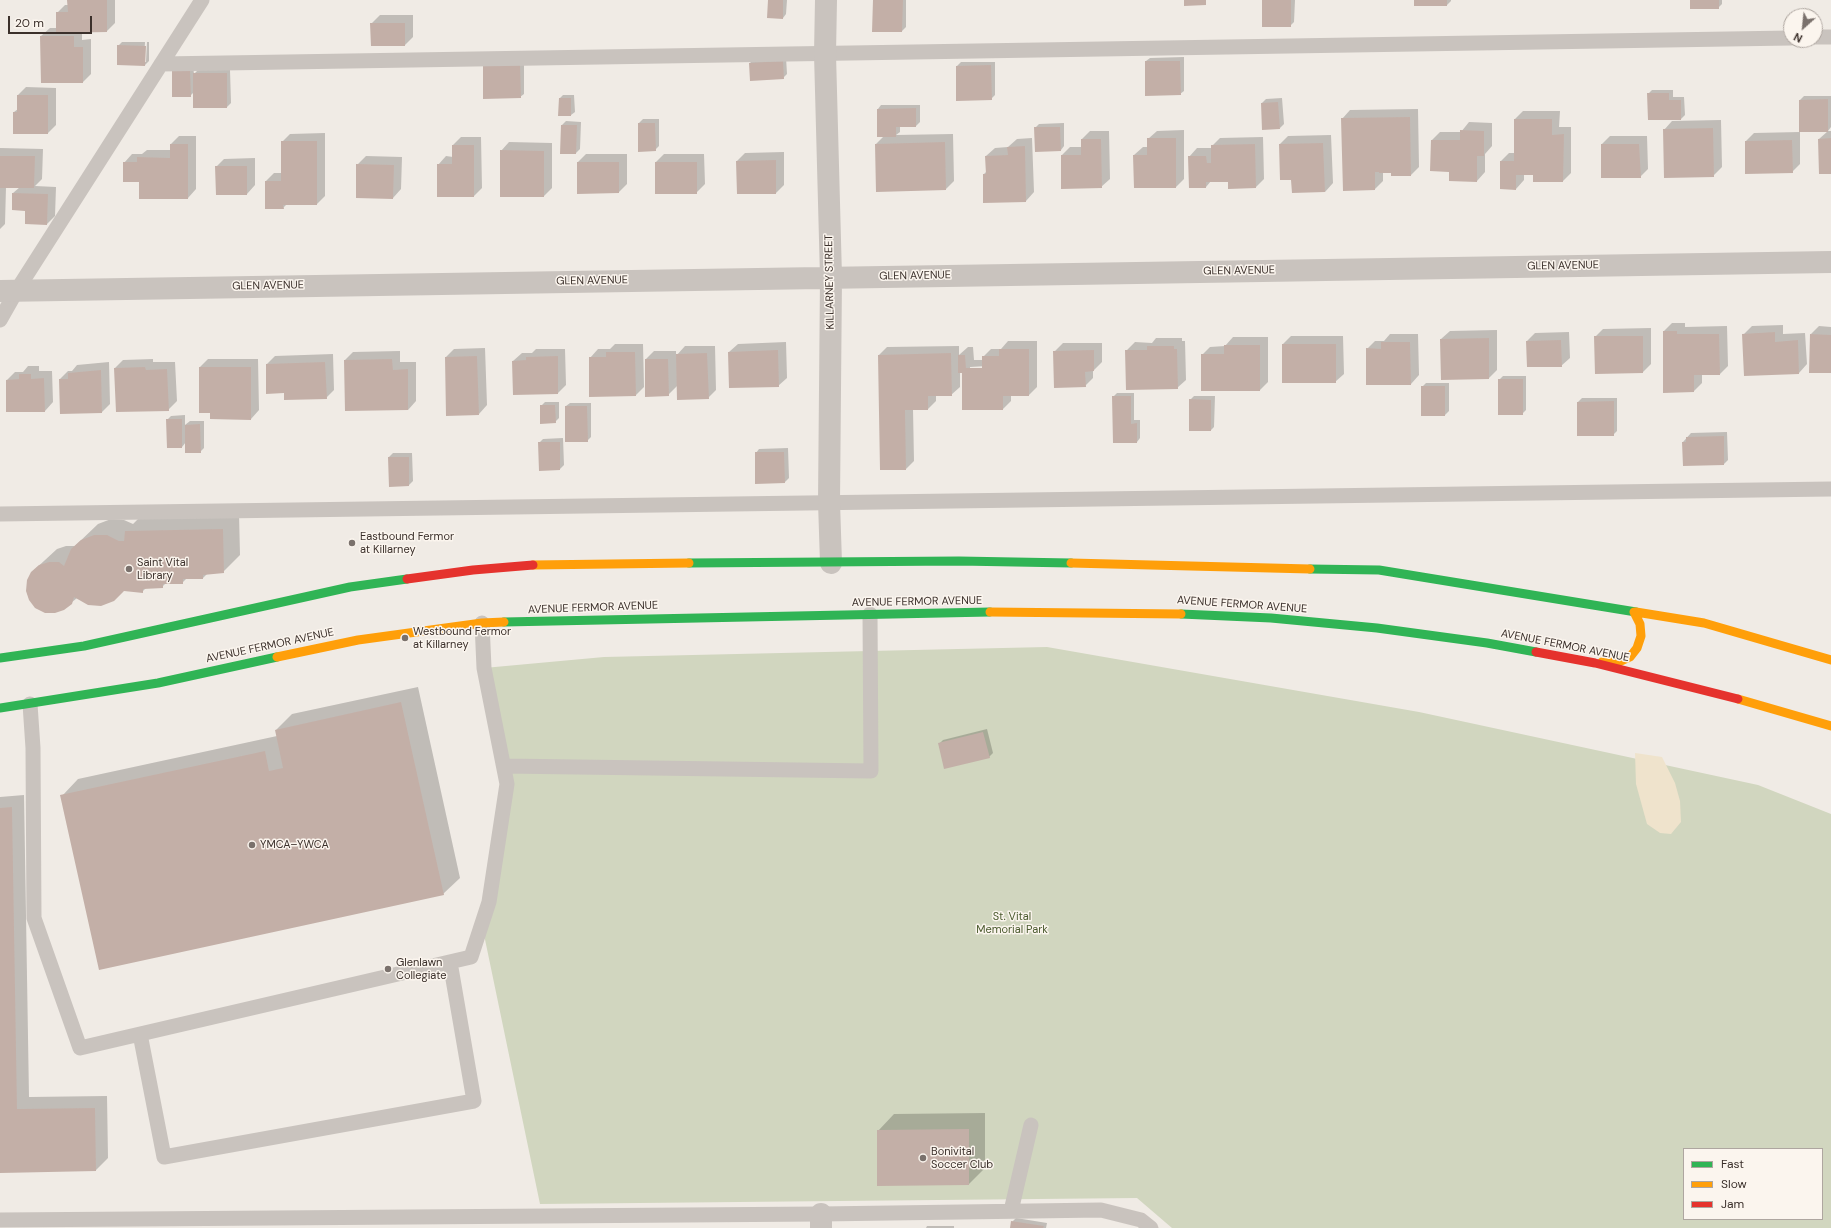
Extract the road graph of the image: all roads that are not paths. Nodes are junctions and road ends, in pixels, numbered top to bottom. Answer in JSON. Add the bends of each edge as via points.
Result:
{"nodes":[{"id":1,"x":202,"y":0,"type":"edge"},
{"id":2,"x":826,"y":0,"type":"edge"},
{"id":3,"x":1783,"y":38,"type":"edge"},
{"id":4,"x":826,"y":54,"type":"junction"},
{"id":5,"x":161,"y":64,"type":"junction"},
{"id":6,"x":1831,"y":262,"type":"edge"},
{"id":7,"x":831,"y":277,"type":"junction"},
{"id":8,"x":8,"y":291,"type":"edge"},
{"id":9,"x":0,"y":320,"type":"edge"},
{"id":10,"x":1831,"y":489,"type":"edge"},
{"id":11,"x":830,"y":502,"type":"junction"},
{"id":12,"x":0,"y":514,"type":"edge"},
{"id":13,"x":831,"y":563,"type":"junction"},
{"id":14,"x":1634,"y":612,"type":"junction"},
{"id":15,"x":870,"y":614,"type":"junction"},
{"id":16,"x":482,"y":623,"type":"junction"},
{"id":17,"x":0,"y":658,"type":"edge"},
{"id":18,"x":1831,"y":660,"type":"edge"},
{"id":19,"x":1595,"y":663,"type":"junction"},
{"id":20,"x":30,"y":704,"type":"junction"},
{"id":21,"x":0,"y":708,"type":"edge"},
{"id":22,"x":1831,"y":726,"type":"edge"},
{"id":23,"x":504,"y":766,"type":"junction"},
{"id":24,"x":450,"y":962,"type":"junction"},
{"id":25,"x":140,"y":1034,"type":"junction"},
{"id":26,"x":1031,"y":1124,"type":"dead end"},
{"id":27,"x":1011,"y":1211,"type":"junction"},
{"id":28,"x":0,"y":1220,"type":"edge"},
{"id":29,"x":821,"y":1221,"type":"edge"},
{"id":30,"x":1151,"y":1228,"type":"edge"}],
"edges":[{"from":1,"to":5,"type":"lane"},
{"from":2,"to":4,"type":"street","name":"KILLARNEY STREET"},
{"from":3,"to":4,"type":"lane"},
{"from":4,"to":5,"type":"lane"},
{"from":4,"to":7,"type":"street","name":"KILLARNEY STREET"},
{"from":5,"to":8,"type":"lane"},
{"from":6,"to":7,"type":"street","name":"GLEN AVENUE"},
{"from":7,"to":8,"type":"street","name":"GLEN AVENUE"},
{"from":7,"to":11,"type":"street","name":"KILLARNEY STREET"},
{"from":8,"to":9,"type":"lane"},
{"from":10,"to":11,"type":"lane"},
{"from":11,"to":12,"type":"lane"},
{"from":11,"to":13,"type":"street","name":"KILLARNEY STREET"},
{"from":13,"to":14,"type":"main road","via":[[960,561],[1379,570]]},
{"from":13,"to":17,"type":"main road","via":[[543,564],[473,570],[350,587],[84,646]]},
{"from":14,"to":18,"type":"main road","via":[[1704,623]]},
{"from":14,"to":19,"type":"main road","via":[[1640,624],[1641,636],[1630,658],[1619,662]]},
{"from":15,"to":16,"type":"main road","name":"AVENUE FERMOR AVENUE"},
{"from":15,"to":19,"type":"main road","name":"AVENUE FERMOR AVENUE","via":[[1167,613],[1271,618],[1377,628],[1479,642]]},
{"from":15,"to":23,"type":"lane","via":[[871,771]]},
{"from":16,"to":20,"type":"main road","name":"AVENUE FERMOR AVENUE","via":[[358,640],[158,683]]},
{"from":16,"to":23,"type":"lane","via":[[484,668]]},
{"from":19,"to":22,"type":"main road","name":"AVENUE FERMOR AVENUE","via":[[1691,686]]},
{"from":20,"to":21,"type":"main road","name":"AVENUE FERMOR AVENUE"},
{"from":20,"to":25,"type":"lane","via":[[33,748],[34,918],[80,1048]]},
{"from":23,"to":24,"type":"lane","via":[[507,784],[486,914],[471,957]]},
{"from":24,"to":25,"type":"lane"},
{"from":24,"to":25,"type":"lane","via":[[474,1101],[164,1157]]},
{"from":26,"to":27,"type":"lane"},
{"from":27,"to":29,"type":"lane"},
{"from":27,"to":30,"type":"lane","via":[[1101,1210],[1141,1220]]},
{"from":28,"to":29,"type":"lane"}]}
